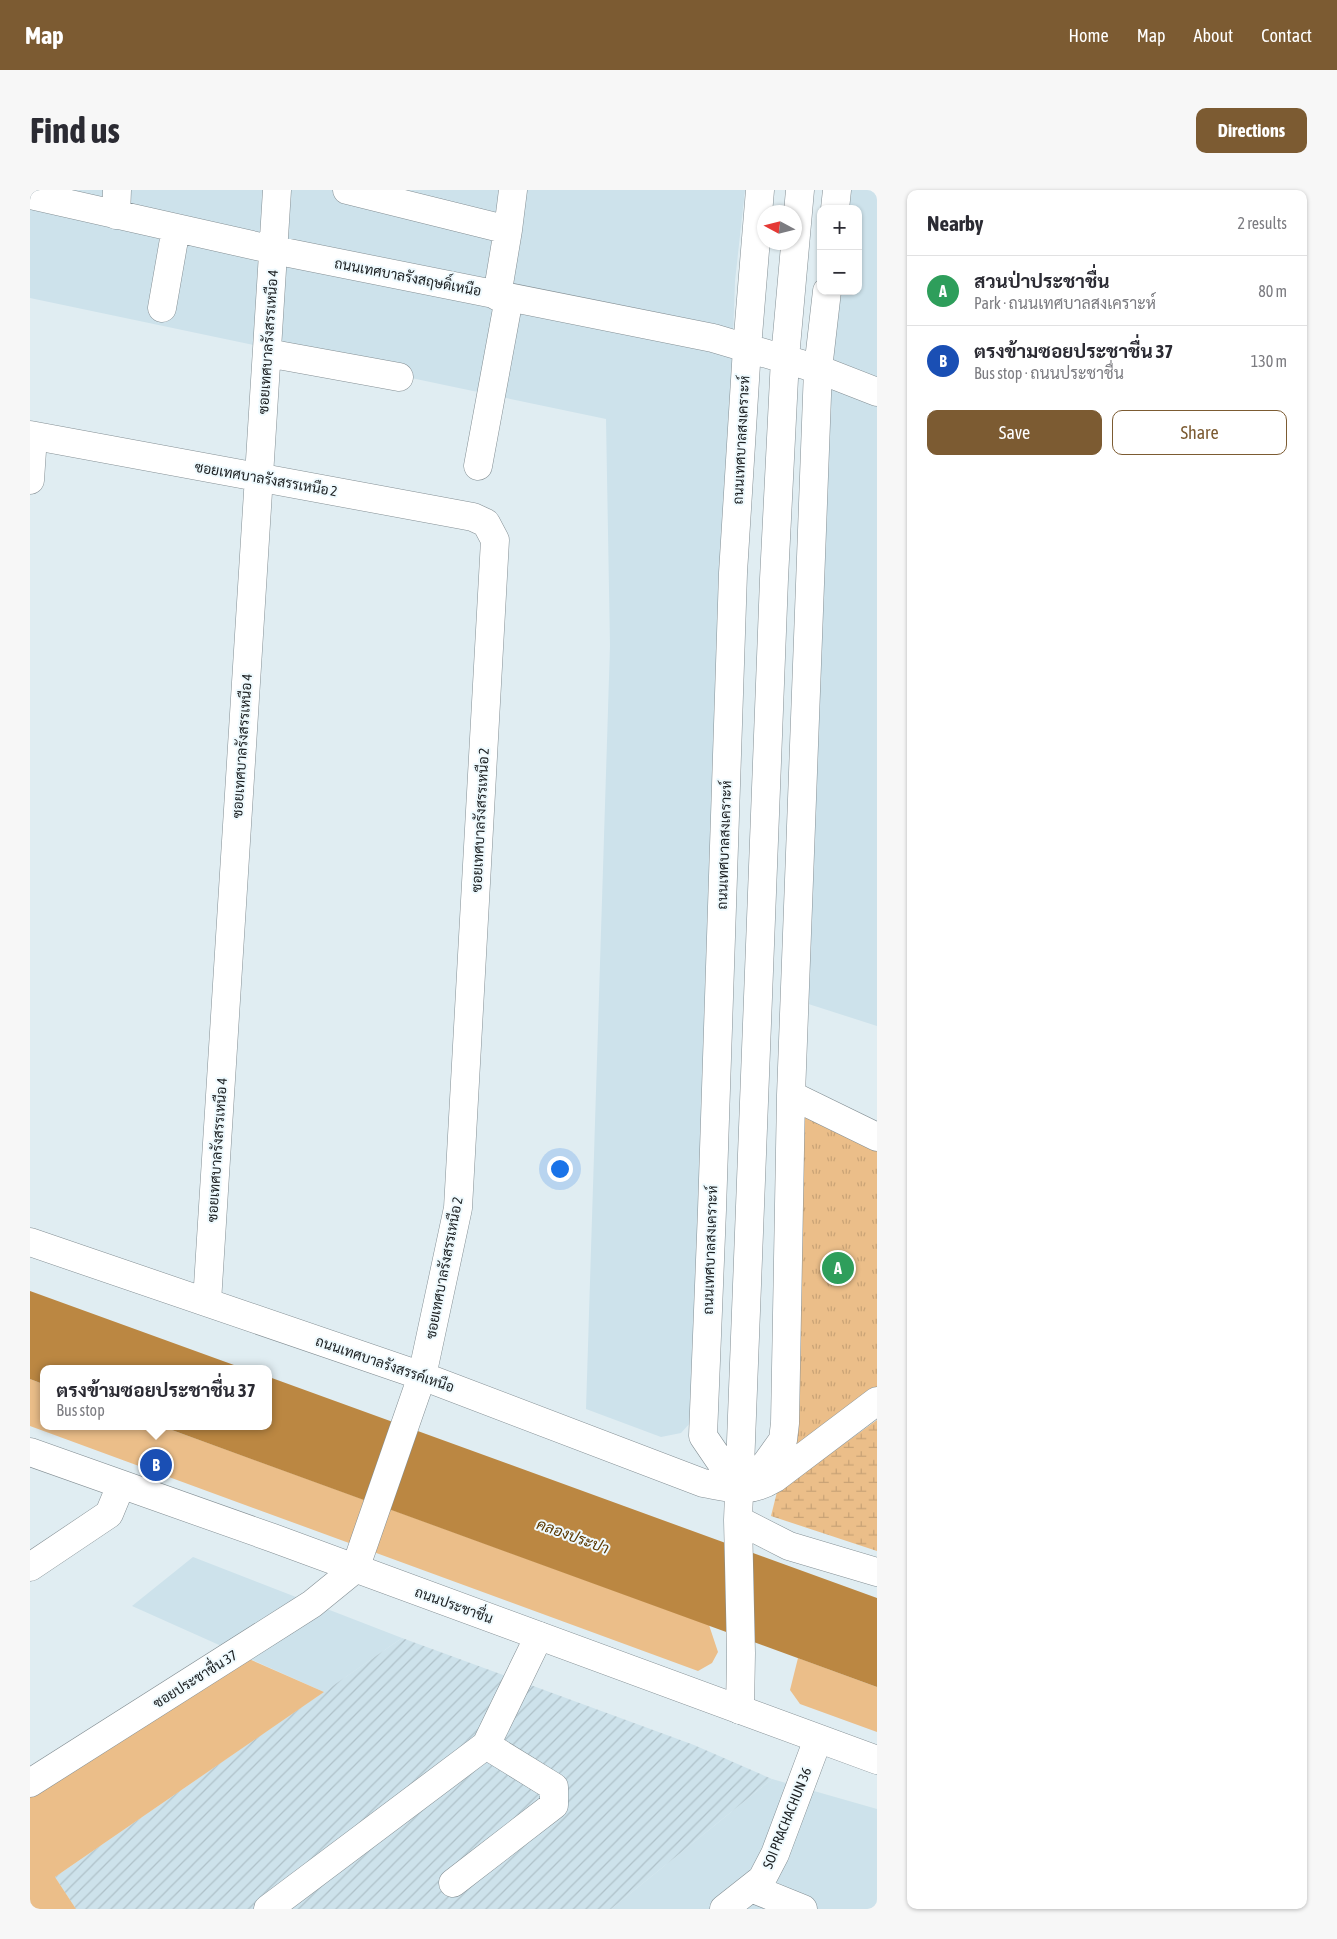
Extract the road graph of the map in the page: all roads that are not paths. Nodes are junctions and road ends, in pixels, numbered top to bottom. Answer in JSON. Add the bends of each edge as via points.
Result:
{"nodes":[{"id":1,"x":277,"y":190,"type":"edge"},
{"id":2,"x":347,"y":190,"type":"edge"},
{"id":3,"x":513,"y":190,"type":"edge"},
{"id":4,"x":760,"y":190,"type":"edge"},
{"id":5,"x":800,"y":190,"type":"edge"},
{"id":6,"x":837,"y":190,"type":"edge"},
{"id":7,"x":30,"y":195,"type":"edge"},
{"id":8,"x":75,"y":198,"type":"edge"},
{"id":9,"x":117,"y":202,"type":"edge"},
{"id":10,"x":835,"y":205,"type":"edge"},
{"id":11,"x":176,"y":228,"type":"junction"},
{"id":12,"x":508,"y":230,"type":"junction"},
{"id":13,"x":274,"y":250,"type":"junction"},
{"id":14,"x":827,"y":295,"type":"edge"},
{"id":15,"x":503,"y":297,"type":"junction"},
{"id":16,"x":162,"y":308,"type":"dead end"},
{"id":17,"x":747,"y":348,"type":"junction"},
{"id":18,"x":267,"y":353,"type":"junction"},
{"id":19,"x":785,"y":358,"type":"junction"},
{"id":20,"x":818,"y":369,"type":"junction"},
{"id":21,"x":399,"y":377,"type":"dead end"},
{"id":22,"x":877,"y":392,"type":"edge"},
{"id":23,"x":32,"y":436,"type":"edge"},
{"id":24,"x":478,"y":466,"type":"dead end"},
{"id":25,"x":259,"y":478,"type":"junction"},
{"id":26,"x":30,"y":480,"type":"edge"},
{"id":27,"x":791,"y":1095,"type":"junction"},
{"id":28,"x":877,"y":1137,"type":"edge"},
{"id":29,"x":30,"y":1242,"type":"edge"},
{"id":30,"x":207,"y":1302,"type":"junction"},
{"id":31,"x":422,"y":1376,"type":"junction"},
{"id":32,"x":877,"y":1401,"type":"edge"},
{"id":33,"x":30,"y":1452,"type":"edge"},
{"id":34,"x":121,"y":1485,"type":"junction"},
{"id":35,"x":739,"y":1490,"type":"junction"},
{"id":36,"x":738,"y":1532,"type":"junction"},
{"id":37,"x":30,"y":1567,"type":"edge"},
{"id":38,"x":356,"y":1569,"type":"junction"},
{"id":39,"x":877,"y":1572,"type":"edge"},
{"id":40,"x":539,"y":1636,"type":"junction"},
{"id":41,"x":740,"y":1710,"type":"junction"},
{"id":42,"x":818,"y":1738,"type":"junction"},
{"id":43,"x":486,"y":1745,"type":"junction"},
{"id":44,"x":877,"y":1760,"type":"edge"},
{"id":45,"x":30,"y":1783,"type":"edge"},
{"id":46,"x":452,"y":1883,"type":"dead end"},
{"id":47,"x":750,"y":1888,"type":"junction"},
{"id":48,"x":268,"y":1909,"type":"edge"},
{"id":49,"x":724,"y":1909,"type":"edge"},
{"id":50,"x":803,"y":1909,"type":"edge"}],
"edges":[{"from":1,"to":13,"type":"street","name":"ซอยเทศบาลรังสรรเหนือ 4"},
{"from":2,"to":12,"type":"street"},
{"from":3,"to":12,"type":"street"},
{"from":4,"to":17,"type":"street","name":"ถนนเทศบาลสงเคราะห์"},
{"from":5,"to":19,"type":"street"},
{"from":6,"to":10,"type":"street"},
{"from":7,"to":8,"type":"street","name":"ถนนเทศบาลรังสฤษดิ์เหนือ"},
{"from":8,"to":9,"type":"street","name":"ถนนเทศบาลรังสฤษดิ์เหนือ"},
{"from":9,"to":11,"type":"street","name":"ถนนเทศบาลรังสฤษดิ์เหนือ"},
{"from":11,"to":13,"type":"street","name":"ถนนเทศบาลรังสฤษดิ์เหนือ"},
{"from":11,"to":16,"type":"street"},
{"from":12,"to":15,"type":"street"},
{"from":13,"to":15,"type":"street","name":"ถนนเทศบาลรังสฤษดิ์เหนือ"},
{"from":13,"to":18,"type":"street","name":"ซอยเทศบาลรังสรรเหนือ 4"},
{"from":14,"to":20,"type":"street"},
{"from":15,"to":17,"type":"street","name":"ถนนเทศบาลรังสฤษดิ์เหนือ","via":[[713,338]]},
{"from":15,"to":24,"type":"street"},
{"from":17,"to":19,"type":"street","name":"ถนนเทศบาลรังสฤษดิ์เหนือ"},
{"from":17,"to":35,"type":"street","name":"ถนนเทศบาลสงเคราะห์","via":[[733,572],[703,1436]]},
{"from":18,"to":21,"type":"street"},
{"from":18,"to":25,"type":"street","name":"ซอยเทศบาลรังสรรเหนือ 4"},
{"from":19,"to":20,"type":"street","name":"ถนนเทศบาลรังสฤษดิ์เหนือ"},
{"from":19,"to":35,"type":"street"},
{"from":20,"to":22,"type":"street","name":"ถนนเทศบาลรังสฤษดิ์เหนือ"},
{"from":20,"to":27,"type":"street"},
{"from":23,"to":25,"type":"street","name":"ซอยเทศบาลรังสรรเหนือ 2"},
{"from":23,"to":26,"type":"street"},
{"from":25,"to":30,"type":"street","name":"ซอยเทศบาลรังสรรเหนือ 4"},
{"from":25,"to":31,"type":"street","name":"ซอยเทศบาลรังสรรเหนือ 2","via":[[473,517],[486,524],[495,540],[458,1208]]},
{"from":27,"to":28,"type":"street"},
{"from":27,"to":35,"type":"street","via":[[783,1440],[760,1472]]},
{"from":29,"to":30,"type":"street","name":"ถนนเทศบาลรังสรรค์เหนือ"},
{"from":30,"to":31,"type":"street","name":"ถนนเทศบาลรังสรรค์เหนือ"},
{"from":31,"to":35,"type":"street","name":"ถนนเทศบาลรังสรรค์เหนือ","via":[[703,1483]]},
{"from":31,"to":38,"type":"street","name":"ซอยเทศบาลรังสรรเหนือ 2"},
{"from":32,"to":35,"type":"street","via":[[775,1478],[760,1487]]},
{"from":33,"to":34,"type":"street","name":"ถนนประชาชื่น"},
{"from":34,"to":37,"type":"street","via":[[109,1514]]},
{"from":34,"to":38,"type":"street","name":"ถนนประชาชื่น"},
{"from":35,"to":36,"type":"street"},
{"from":36,"to":39,"type":"street"},
{"from":36,"to":41,"type":"street"},
{"from":38,"to":40,"type":"street","name":"ถนนประชาชื่น"},
{"from":38,"to":45,"type":"street","name":"ซอยประชาชื่น 37","via":[[312,1604]]},
{"from":40,"to":41,"type":"street","name":"ถนนประชาชื่น"},
{"from":40,"to":43,"type":"street"},
{"from":41,"to":42,"type":"street","name":"ถนนประชาชื่น"},
{"from":42,"to":44,"type":"street","name":"ถนนประชาชื่น"},
{"from":42,"to":47,"type":"street","name":"SOI PRACHACHUN 36","via":[[775,1854],[762,1879]]},
{"from":43,"to":46,"type":"street","via":[[554,1787],[554,1805]]},
{"from":43,"to":48,"type":"street"},
{"from":47,"to":49,"type":"street","name":"SOI PRACHACHUN 36"},
{"from":47,"to":50,"type":"street"}]}
